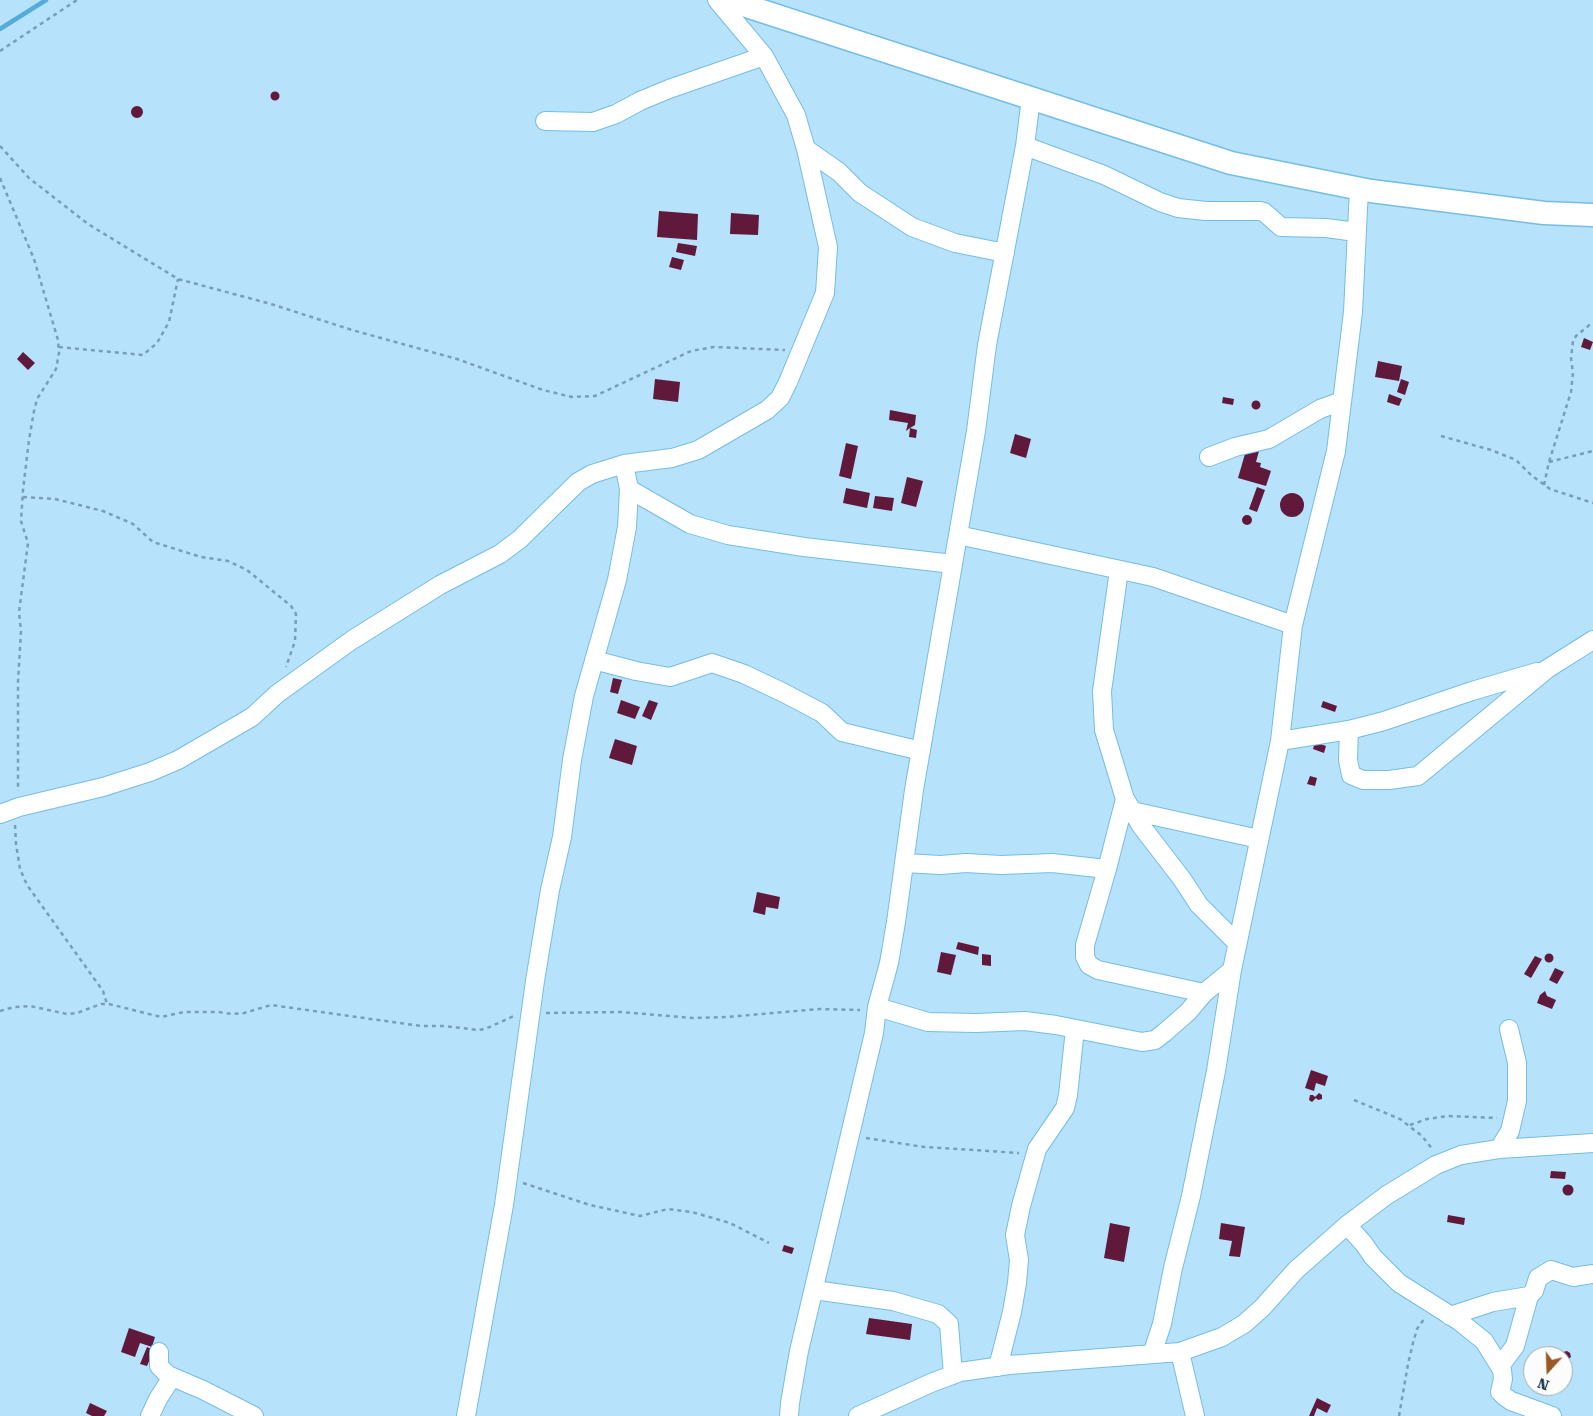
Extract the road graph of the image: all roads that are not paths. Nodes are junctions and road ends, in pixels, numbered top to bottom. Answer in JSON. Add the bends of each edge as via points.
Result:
{"nodes":[{"id":1,"x":717,"y":0,"type":"edge"},
{"id":2,"x":728,"y":0,"type":"edge"},
{"id":3,"x":764,"y":56,"type":"junction"},
{"id":4,"x":1031,"y":98,"type":"junction"},
{"id":5,"x":545,"y":121,"type":"dead end"},
{"id":6,"x":1025,"y":146,"type":"junction"},
{"id":7,"x":806,"y":149,"type":"junction"},
{"id":8,"x":1359,"y":189,"type":"junction"},
{"id":9,"x":1593,"y":214,"type":"edge"},
{"id":10,"x":1356,"y":232,"type":"junction"},
{"id":11,"x":1005,"y":253,"type":"junction"},
{"id":12,"x":1342,"y":401,"type":"junction"},
{"id":13,"x":1209,"y":457,"type":"dead end"},
{"id":14,"x":624,"y":464,"type":"junction"},
{"id":15,"x":628,"y":489,"type":"junction"},
{"id":16,"x":958,"y":535,"type":"junction"},
{"id":17,"x":953,"y":564,"type":"junction"},
{"id":18,"x":1119,"y":570,"type":"junction"},
{"id":19,"x":1294,"y":625,"type":"junction"},
{"id":20,"x":1593,"y":640,"type":"edge"},
{"id":21,"x":594,"y":660,"type":"junction"},
{"id":22,"x":1547,"y":669,"type":"junction"},
{"id":23,"x":1349,"y":730,"type":"junction"},
{"id":24,"x":1280,"y":741,"type":"junction"},
{"id":25,"x":921,"y":751,"type":"junction"},
{"id":26,"x":1128,"y":805,"type":"junction"},
{"id":27,"x":11,"y":810,"type":"edge"},
{"id":28,"x":1259,"y":839,"type":"junction"},
{"id":29,"x":905,"y":863,"type":"junction"},
{"id":30,"x":1107,"y":869,"type":"junction"},
{"id":31,"x":1237,"y":943,"type":"junction"},
{"id":32,"x":1232,"y":970,"type":"junction"},
{"id":33,"x":1204,"y":993,"type":"junction"},
{"id":34,"x":877,"y":1009,"type":"junction"},
{"id":35,"x":1075,"y":1029,"type":"junction"},
{"id":36,"x":1510,"y":1029,"type":"dead end"},
{"id":37,"x":1593,"y":1143,"type":"edge"},
{"id":38,"x":1499,"y":1149,"type":"junction"},
{"id":39,"x":1347,"y":1225,"type":"junction"},
{"id":40,"x":1593,"y":1274,"type":"edge"},
{"id":41,"x":814,"y":1290,"type":"junction"},
{"id":42,"x":1529,"y":1296,"type":"junction"},
{"id":43,"x":1450,"y":1316,"type":"junction"},
{"id":44,"x":159,"y":1352,"type":"dead end"},
{"id":45,"x":1180,"y":1352,"type":"junction"},
{"id":46,"x":1152,"y":1354,"type":"junction"},
{"id":47,"x":1500,"y":1366,"type":"junction"},
{"id":48,"x":998,"y":1367,"type":"junction"},
{"id":49,"x":952,"y":1375,"type":"junction"},
{"id":50,"x":172,"y":1377,"type":"junction"},
{"id":51,"x":150,"y":1416,"type":"edge"},
{"id":52,"x":254,"y":1416,"type":"edge"},
{"id":53,"x":466,"y":1416,"type":"edge"},
{"id":54,"x":789,"y":1416,"type":"edge"},
{"id":55,"x":858,"y":1416,"type":"edge"},
{"id":56,"x":1195,"y":1416,"type":"edge"},
{"id":57,"x":1552,"y":1416,"type":"edge"}],
"edges":[{"from":1,"to":3,"type":"street"},
{"from":2,"to":4,"type":"street"},
{"from":3,"to":5,"type":"street","via":[[669,89],[593,122]]},
{"from":3,"to":7,"type":"street","via":[[796,116]]},
{"from":4,"to":6,"type":"street"},
{"from":4,"to":8,"type":"street","via":[[1231,163]]},
{"from":6,"to":10,"type":"street","via":[[1104,175],[1178,208],[1260,211],[1281,227]]},
{"from":6,"to":11,"type":"street"},
{"from":7,"to":11,"type":"street","via":[[839,172],[860,193],[912,227],[955,244]]},
{"from":7,"to":14,"type":"street","via":[[828,247],[825,292],[780,398],[767,410],[698,450],[672,458]]},
{"from":8,"to":9,"type":"street","via":[[1544,213]]},
{"from":8,"to":10,"type":"street"},
{"from":10,"to":12,"type":"street","via":[[1353,312]]},
{"from":11,"to":16,"type":"street","via":[[987,345]]},
{"from":12,"to":13,"type":"street","via":[[1320,409],[1270,439]]},
{"from":12,"to":19,"type":"street","via":[[1336,451]]},
{"from":14,"to":15,"type":"street"},
{"from":14,"to":27,"type":"street","via":[[578,482],[520,539],[500,554],[440,585],[352,640],[277,694],[252,717],[212,741],[150,772]]},
{"from":15,"to":17,"type":"street","via":[[690,524],[728,535]]},
{"from":15,"to":21,"type":"street","via":[[627,527],[617,580]]},
{"from":16,"to":17,"type":"street"},
{"from":16,"to":18,"type":"street"},
{"from":17,"to":25,"type":"street"},
{"from":18,"to":19,"type":"street","via":[[1153,577]]},
{"from":18,"to":26,"type":"street","via":[[1102,691],[1104,730]]},
{"from":19,"to":24,"type":"street"},
{"from":20,"to":22,"type":"street"},
{"from":21,"to":25,"type":"street","via":[[670,677],[712,663],[792,697],[822,713],[842,732]]},
{"from":21,"to":53,"type":"street","via":[[572,760],[562,837],[530,1010],[507,1178]]},
{"from":22,"to":23,"type":"street"},
{"from":22,"to":23,"type":"street","via":[[1412,778],[1363,780],[1351,775]]},
{"from":23,"to":24,"type":"street"},
{"from":24,"to":28,"type":"street"},
{"from":25,"to":29,"type":"street"},
{"from":26,"to":28,"type":"street"},
{"from":26,"to":30,"type":"street"},
{"from":26,"to":31,"type":"street","via":[[1199,905]]},
{"from":28,"to":31,"type":"street"},
{"from":29,"to":30,"type":"street","via":[[1052,863]]},
{"from":29,"to":34,"type":"street","via":[[890,955]]},
{"from":30,"to":33,"type":"street","via":[[1085,945],[1089,965],[1098,970]]},
{"from":31,"to":32,"type":"street"},
{"from":32,"to":33,"type":"street"},
{"from":32,"to":46,"type":"street","via":[[1192,1196]]},
{"from":33,"to":35,"type":"street","via":[[1188,1012],[1155,1040],[1142,1042]]},
{"from":34,"to":35,"type":"street","via":[[928,1022],[1025,1021]]},
{"from":34,"to":41,"type":"street"},
{"from":35,"to":48,"type":"street","via":[[1065,1108],[1036,1151],[1021,1206],[1015,1235],[1017,1284]]},
{"from":36,"to":38,"type":"street","via":[[1517,1063],[1516,1101],[1510,1131]]},
{"from":37,"to":38,"type":"street"},
{"from":38,"to":39,"type":"street","via":[[1461,1155],[1443,1162],[1386,1194]]},
{"from":39,"to":43,"type":"street","via":[[1398,1283]]},
{"from":39,"to":45,"type":"street","via":[[1296,1270],[1244,1324],[1222,1337]]},
{"from":40,"to":42,"type":"street","via":[[1572,1277],[1551,1270],[1538,1278]]},
{"from":41,"to":49,"type":"street","via":[[893,1300],[938,1314],[949,1324]]},
{"from":41,"to":54,"type":"street","via":[[799,1351]]},
{"from":42,"to":43,"type":"street","via":[[1493,1302]]},
{"from":42,"to":47,"type":"street","via":[[1516,1346]]},
{"from":43,"to":47,"type":"street","via":[[1484,1341]]},
{"from":44,"to":50,"type":"street","via":[[159,1366]]},
{"from":45,"to":46,"type":"street"},
{"from":45,"to":56,"type":"street"},
{"from":46,"to":48,"type":"street"},
{"from":47,"to":57,"type":"street","via":[[1503,1378],[1500,1392],[1504,1396]]},
{"from":48,"to":49,"type":"street"},
{"from":49,"to":55,"type":"street"},
{"from":50,"to":51,"type":"street"},
{"from":50,"to":52,"type":"street"}]}
